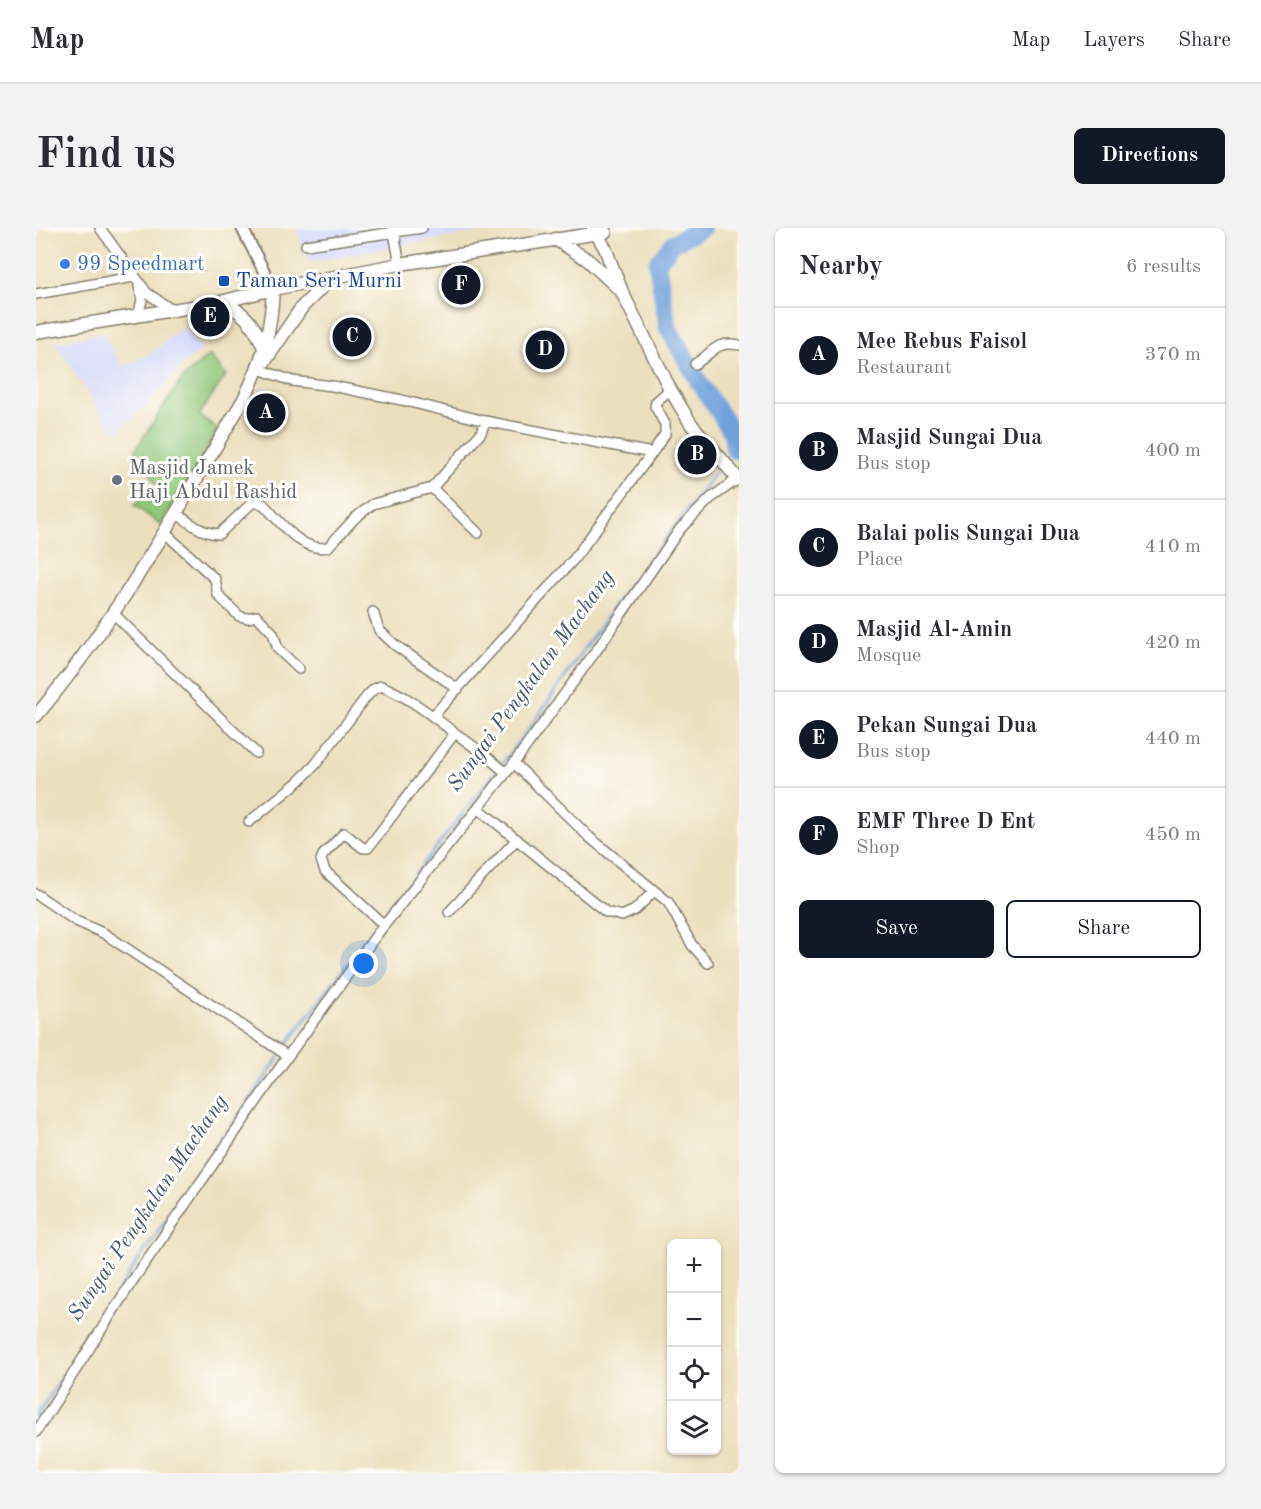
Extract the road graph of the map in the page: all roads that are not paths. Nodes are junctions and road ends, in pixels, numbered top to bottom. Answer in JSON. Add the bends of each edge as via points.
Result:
{"nodes":[{"id":1,"x":100,"y":228,"type":"edge"},
{"id":2,"x":242,"y":228,"type":"edge"},
{"id":3,"x":422,"y":228,"type":"edge"},
{"id":4,"x":570,"y":228,"type":"edge"},
{"id":5,"x":393,"y":230,"type":"edge"},
{"id":6,"x":599,"y":230,"type":"edge"},
{"id":7,"x":555,"y":239,"type":"junction"},
{"id":8,"x":306,"y":245,"type":"dead end"},
{"id":9,"x":400,"y":264,"type":"junction"},
{"id":10,"x":331,"y":278,"type":"junction"},
{"id":11,"x":135,"y":279,"type":"junction"},
{"id":12,"x":273,"y":289,"type":"junction"},
{"id":13,"x":622,"y":292,"type":"junction"},
{"id":14,"x":36,"y":294,"type":"edge"},
{"id":15,"x":216,"y":303,"type":"junction"},
{"id":16,"x":172,"y":310,"type":"junction"},
{"id":17,"x":138,"y":316,"type":"junction"},
{"id":18,"x":36,"y":332,"type":"edge"},
{"id":19,"x":739,"y":345,"type":"edge"},
{"id":20,"x":265,"y":350,"type":"junction"},
{"id":21,"x":695,"y":364,"type":"dead end"},
{"id":22,"x":259,"y":369,"type":"junction"},
{"id":23,"x":670,"y":389,"type":"junction"},
{"id":24,"x":485,"y":421,"type":"junction"},
{"id":25,"x":652,"y":453,"type":"junction"},
{"id":26,"x":739,"y":479,"type":"edge"},
{"id":27,"x":432,"y":489,"type":"junction"},
{"id":28,"x":176,"y":513,"type":"junction"},
{"id":29,"x":164,"y":532,"type":"junction"},
{"id":30,"x":478,"y":533,"type":"dead end"},
{"id":31,"x":373,"y":612,"type":"dead end"},
{"id":32,"x":113,"y":613,"type":"junction"},
{"id":33,"x":300,"y":669,"type":"dead end"},
{"id":34,"x":458,"y":688,"type":"junction"},
{"id":35,"x":36,"y":716,"type":"edge"},
{"id":36,"x":433,"y":716,"type":"junction"},
{"id":37,"x":456,"y":734,"type":"junction"},
{"id":38,"x":256,"y":753,"type":"dead end"},
{"id":39,"x":514,"y":763,"type":"junction"},
{"id":40,"x":505,"y":772,"type":"junction"},
{"id":41,"x":478,"y":808,"type":"junction"},
{"id":42,"x":249,"y":822,"type":"dead end"},
{"id":43,"x":517,"y":839,"type":"junction"},
{"id":44,"x":654,"y":891,"type":"junction"},
{"id":45,"x":36,"y":894,"type":"edge"},
{"id":46,"x":449,"y":912,"type":"dead end"},
{"id":47,"x":384,"y":926,"type":"junction"},
{"id":48,"x":708,"y":963,"type":"dead end"},
{"id":49,"x":288,"y":1056,"type":"junction"},
{"id":50,"x":36,"y":1432,"type":"edge"}],
"edges":[{"from":1,"to":11,"type":"street"},
{"from":2,"to":12,"type":"street"},
{"from":3,"to":5,"type":"street"},
{"from":4,"to":7,"type":"main road"},
{"from":5,"to":8,"type":"street"},
{"from":5,"to":9,"type":"street"},
{"from":6,"to":7,"type":"main road"},
{"from":6,"to":13,"type":"main road"},
{"from":7,"to":9,"type":"main road"},
{"from":7,"to":13,"type":"main road","via":[[588,260]]},
{"from":9,"to":10,"type":"main road"},
{"from":10,"to":12,"type":"main road"},
{"from":10,"to":22,"type":"main road","via":[[302,307]]},
{"from":11,"to":14,"type":"street"},
{"from":11,"to":16,"type":"street","via":[[152,298]]},
{"from":11,"to":17,"type":"street","via":[[142,300]]},
{"from":12,"to":15,"type":"main road"},
{"from":12,"to":20,"type":"main road"},
{"from":13,"to":23,"type":"main road"},
{"from":15,"to":16,"type":"main road"},
{"from":15,"to":20,"type":"main road","via":[[233,307],[244,316]]},
{"from":16,"to":17,"type":"main road"},
{"from":17,"to":18,"type":"main road"},
{"from":19,"to":21,"type":"street","via":[[719,345]]},
{"from":20,"to":22,"type":"main road"},
{"from":22,"to":24,"type":"street","via":[[292,381],[390,398]]},
{"from":22,"to":28,"type":"main road"},
{"from":23,"to":25,"type":"street","via":[[656,402],[665,434]]},
{"from":23,"to":26,"type":"main road","via":[[691,424]]},
{"from":24,"to":25,"type":"street"},
{"from":24,"to":27,"type":"street","via":[[481,433]]},
{"from":25,"to":34,"type":"street","via":[[574,560]]},
{"from":26,"to":39,"type":"street","via":[[711,498],[680,529]]},
{"from":27,"to":28,"type":"street","via":[[373,504],[328,547],[321,549],[302,542],[258,502],[249,505],[219,534],[205,532]]},
{"from":27,"to":30,"type":"street"},
{"from":28,"to":29,"type":"main road"},
{"from":29,"to":32,"type":"main road"},
{"from":29,"to":33,"type":"street","via":[[215,579],[218,596],[239,616],[257,616],[273,633],[278,649]]},
{"from":31,"to":34,"type":"street","via":[[379,630],[387,638]]},
{"from":32,"to":35,"type":"main road"},
{"from":32,"to":38,"type":"street"},
{"from":34,"to":36,"type":"street"},
{"from":36,"to":37,"type":"street"},
{"from":36,"to":42,"type":"street","via":[[392,690],[381,686],[374,689],[315,765]]},
{"from":37,"to":40,"type":"street"},
{"from":37,"to":47,"type":"street","via":[[368,848],[344,833],[321,860],[325,871]]},
{"from":39,"to":40,"type":"street"},
{"from":39,"to":44,"type":"street","via":[[588,836]]},
{"from":40,"to":41,"type":"street"},
{"from":41,"to":43,"type":"street"},
{"from":41,"to":47,"type":"street"},
{"from":43,"to":44,"type":"street","via":[[606,912],[622,916],[635,910]]},
{"from":43,"to":46,"type":"street"},
{"from":44,"to":48,"type":"street","via":[[668,902],[692,945]]},
{"from":45,"to":49,"type":"street","via":[[135,953]]},
{"from":47,"to":49,"type":"street"},
{"from":49,"to":50,"type":"street","via":[[131,1283]]}]}
